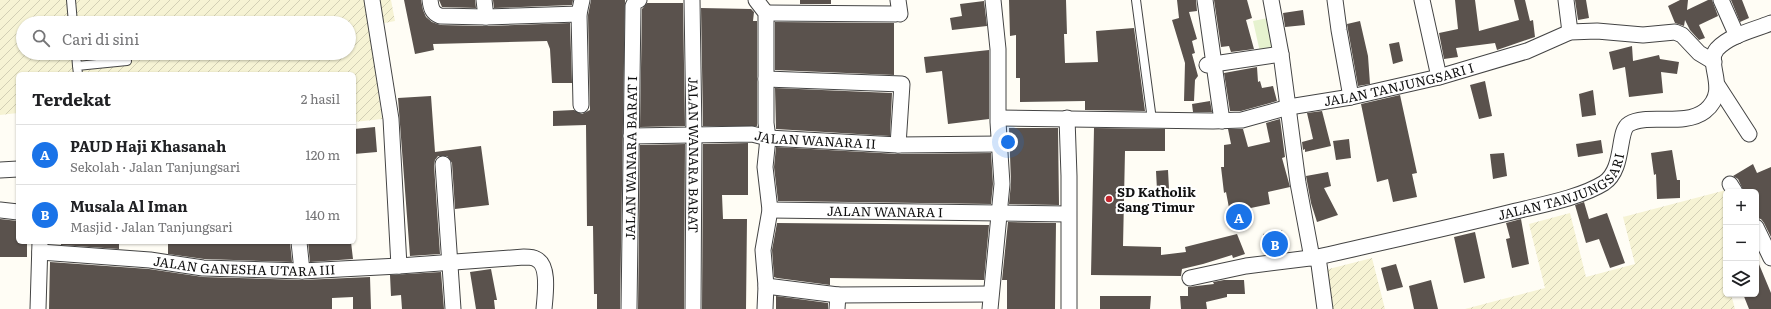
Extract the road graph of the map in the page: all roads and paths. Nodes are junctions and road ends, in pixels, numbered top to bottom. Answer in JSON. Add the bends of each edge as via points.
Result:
{"nodes":[{"id":1,"x":71,"y":0,"type":"edge"},
{"id":2,"x":372,"y":0,"type":"edge"},
{"id":3,"x":430,"y":0,"type":"edge"},
{"id":4,"x":484,"y":0,"type":"edge"},
{"id":5,"x":692,"y":0,"type":"edge"},
{"id":6,"x":756,"y":0,"type":"edge"},
{"id":7,"x":993,"y":0,"type":"edge"},
{"id":8,"x":1136,"y":0,"type":"edge"},
{"id":9,"x":1199,"y":0,"type":"edge"},
{"id":10,"x":1205,"y":0,"type":"edge"},
{"id":11,"x":1271,"y":0,"type":"edge"},
{"id":12,"x":1335,"y":0,"type":"edge"},
{"id":13,"x":1422,"y":0,"type":"edge"},
{"id":14,"x":1566,"y":0,"type":"edge"},
{"id":15,"x":1721,"y":0,"type":"edge"},
{"id":16,"x":636,"y":3,"type":"edge"},
{"id":17,"x":580,"y":7,"type":"edge"},
{"id":18,"x":898,"y":9,"type":"edge"},
{"id":19,"x":766,"y":14,"type":"junction"},
{"id":20,"x":72,"y":16,"type":"edge"},
{"id":21,"x":486,"y":17,"type":"junction"},
{"id":22,"x":1771,"y":23,"type":"edge"},
{"id":23,"x":1570,"y":32,"type":"junction"},
{"id":24,"x":1737,"y":36,"type":"junction"},
{"id":25,"x":1281,"y":54,"type":"junction"},
{"id":26,"x":77,"y":60,"type":"edge"},
{"id":27,"x":126,"y":61,"type":"dead end"},
{"id":28,"x":1714,"y":62,"type":"junction"},
{"id":29,"x":1211,"y":64,"type":"junction"},
{"id":30,"x":78,"y":70,"type":"edge"},
{"id":31,"x":1439,"y":77,"type":"junction"},
{"id":32,"x":766,"y":79,"type":"junction"},
{"id":33,"x":1718,"y":86,"type":"junction"},
{"id":34,"x":1351,"y":97,"type":"junction"},
{"id":35,"x":581,"y":105,"type":"dead end"},
{"id":36,"x":1289,"y":107,"type":"junction"},
{"id":37,"x":999,"y":118,"type":"junction"},
{"id":38,"x":1067,"y":118,"type":"junction"},
{"id":39,"x":1152,"y":120,"type":"junction"},
{"id":40,"x":1217,"y":121,"type":"junction"},
{"id":41,"x":1749,"y":134,"type":"dead end"},
{"id":42,"x":694,"y":135,"type":"junction"},
{"id":43,"x":631,"y":136,"type":"junction"},
{"id":44,"x":768,"y":138,"type":"junction"},
{"id":45,"x":898,"y":144,"type":"junction"},
{"id":46,"x":1000,"y":144,"type":"junction"},
{"id":47,"x":443,"y":164,"type":"dead end"},
{"id":48,"x":16,"y":169,"type":"edge"},
{"id":49,"x":0,"y":170,"type":"edge"},
{"id":50,"x":0,"y":210,"type":"edge"},
{"id":51,"x":770,"y":210,"type":"junction"},
{"id":52,"x":16,"y":212,"type":"edge"},
{"id":53,"x":1000,"y":213,"type":"junction"},
{"id":54,"x":1068,"y":214,"type":"junction"},
{"id":55,"x":1759,"y":232,"type":"edge"},
{"id":56,"x":299,"y":244,"type":"edge"},
{"id":57,"x":40,"y":247,"type":"edge"},
{"id":58,"x":1315,"y":258,"type":"junction"},
{"id":59,"x":1771,"y":258,"type":"edge"},
{"id":60,"x":449,"y":263,"type":"junction"},
{"id":61,"x":399,"y":266,"type":"junction"},
{"id":62,"x":302,"y":271,"type":"junction"},
{"id":63,"x":1190,"y":278,"type":"dead end"},
{"id":64,"x":766,"y":286,"type":"junction"},
{"id":65,"x":990,"y":294,"type":"junction"},
{"id":66,"x":838,"y":302,"type":"edge"},
{"id":67,"x":38,"y":309,"type":"edge"},
{"id":68,"x":453,"y":309,"type":"edge"},
{"id":69,"x":544,"y":309,"type":"edge"},
{"id":70,"x":629,"y":309,"type":"edge"},
{"id":71,"x":693,"y":309,"type":"edge"},
{"id":72,"x":765,"y":309,"type":"edge"},
{"id":73,"x":990,"y":309,"type":"edge"},
{"id":74,"x":1069,"y":309,"type":"edge"},
{"id":75,"x":1326,"y":309,"type":"edge"}],
"edges":[{"from":1,"to":20,"type":"lane"},
{"from":2,"to":61,"type":"street","via":[[391,119]]},
{"from":3,"to":21,"type":"street","via":[[432,10],[440,16]]},
{"from":4,"to":21,"type":"street"},
{"from":5,"to":42,"type":"street","name":"JALAN WANARA BARAT"},
{"from":6,"to":19,"type":"street"},
{"from":7,"to":37,"type":"street","via":[[998,49]]},
{"from":8,"to":39,"type":"lane"},
{"from":9,"to":29,"type":"street"},
{"from":10,"to":29,"type":"street"},
{"from":11,"to":25,"type":"street"},
{"from":12,"to":34,"type":"street"},
{"from":13,"to":31,"type":"street"},
{"from":14,"to":23,"type":"street"},
{"from":15,"to":24,"type":"street"},
{"from":16,"to":43,"type":"street","name":"JALAN WANARA BARAT I"},
{"from":17,"to":21,"type":"street"},
{"from":17,"to":35,"type":"street"},
{"from":18,"to":19,"type":"street"},
{"from":19,"to":32,"type":"street"},
{"from":22,"to":24,"type":"street"},
{"from":23,"to":28,"type":"street","name":"JALAN TANJUNGSARI I","via":[[1597,31],[1643,35],[1675,32],[1682,35],[1699,53]]},
{"from":23,"to":31,"type":"street","name":"JALAN TANJUNGSARI I","via":[[1527,51]]},
{"from":24,"to":28,"type":"street","via":[[1717,49]]},
{"from":25,"to":29,"type":"street"},
{"from":25,"to":36,"type":"street"},
{"from":26,"to":30,"type":"lane"},
{"from":27,"to":30,"type":"lane"},
{"from":28,"to":33,"type":"street"},
{"from":29,"to":40,"type":"street"},
{"from":31,"to":34,"type":"street","name":"JALAN TANJUNGSARI I"},
{"from":32,"to":44,"type":"street"},
{"from":32,"to":45,"type":"street","via":[[902,84]]},
{"from":33,"to":41,"type":"street"},
{"from":33,"to":58,"type":"street","name":"JALAN TANJUNGSARI","via":[[1715,98],[1706,110],[1695,116],[1675,120],[1642,121],[1628,125],[1624,129],[1614,172],[1606,182],[1592,189],[1544,204]]},
{"from":34,"to":36,"type":"street","name":"JALAN TANJUNGSARI I"},
{"from":36,"to":40,"type":"street","name":"JALAN TANJUNGSARI I","via":[[1242,120]]},
{"from":36,"to":58,"type":"street","via":[[1298,183]]},
{"from":37,"to":38,"type":"street","name":"JALAN TANJUNGSARI I"},
{"from":37,"to":46,"type":"street"},
{"from":38,"to":39,"type":"street","name":"JALAN TANJUNGSARI I"},
{"from":38,"to":54,"type":"street"},
{"from":39,"to":40,"type":"street","name":"JALAN TANJUNGSARI I"},
{"from":42,"to":43,"type":"street","name":"JALAN WANARA II"},
{"from":42,"to":44,"type":"street","name":"JALAN WANARA II","via":[[752,134]]},
{"from":42,"to":71,"type":"street","name":"JALAN WANARA BARAT"},
{"from":43,"to":70,"type":"street","name":"JALAN WANARA BARAT I"},
{"from":44,"to":45,"type":"street","name":"JALAN WANARA II"},
{"from":44,"to":51,"type":"street","via":[[765,166]]},
{"from":45,"to":46,"type":"street","name":"JALAN WANARA II"},
{"from":46,"to":53,"type":"street"},
{"from":47,"to":60,"type":"street"},
{"from":48,"to":49,"type":"street"},
{"from":50,"to":52,"type":"street"},
{"from":51,"to":53,"type":"street","name":"JALAN WANARA I"},
{"from":51,"to":64,"type":"street","via":[[763,250]]},
{"from":53,"to":54,"type":"street","name":"JALAN WANARA I"},
{"from":53,"to":65,"type":"street"},
{"from":54,"to":74,"type":"street"},
{"from":55,"to":59,"type":"street"},
{"from":56,"to":62,"type":"street"},
{"from":57,"to":62,"type":"street","name":"JALAN GANESHA UTARA III","via":[[203,268]]},
{"from":57,"to":67,"type":"street"},
{"from":58,"to":63,"type":"street","via":[[1246,266]]},
{"from":58,"to":75,"type":"street"},
{"from":60,"to":61,"type":"street","name":"JALAN GANESHA UTARA III"},
{"from":60,"to":68,"type":"street"},
{"from":60,"to":69,"type":"street","name":"JALAN GANESHA UTARA III","via":[[536,258],[546,272]]},
{"from":61,"to":62,"type":"street","name":"JALAN GANESHA UTARA III"},
{"from":64,"to":66,"type":"street"},
{"from":64,"to":72,"type":"street"},
{"from":65,"to":66,"type":"street"},
{"from":65,"to":73,"type":"street"}]}
